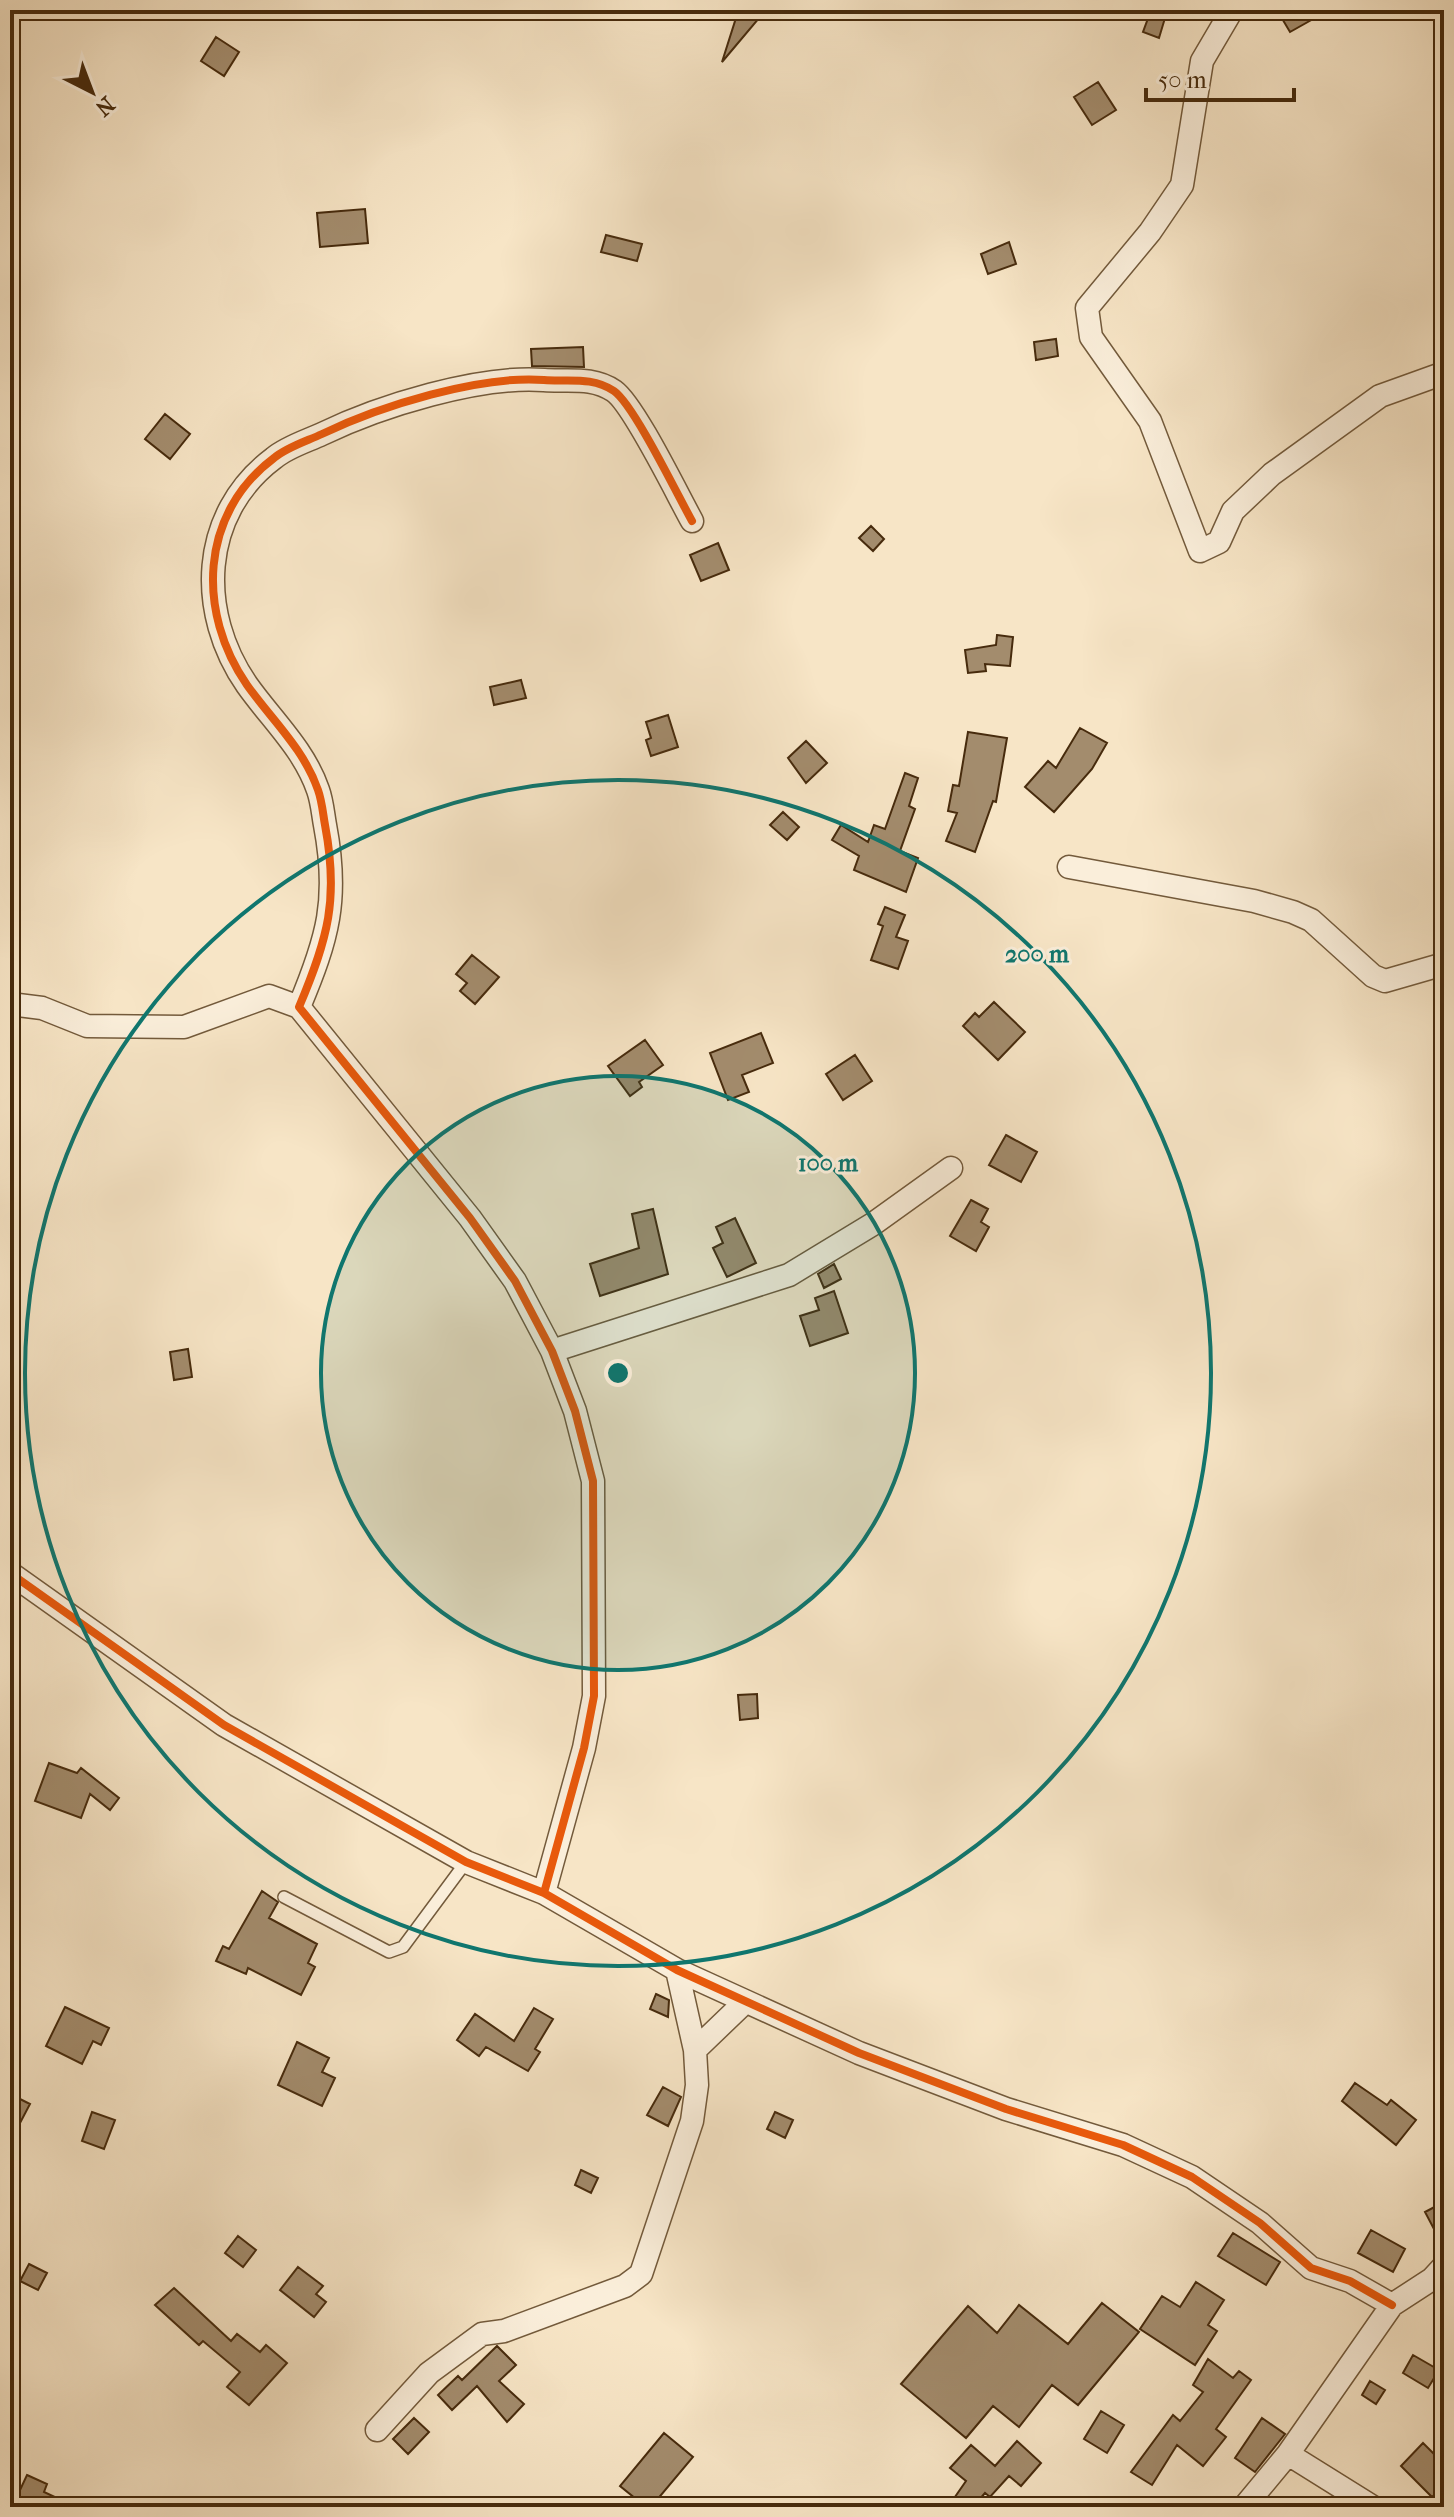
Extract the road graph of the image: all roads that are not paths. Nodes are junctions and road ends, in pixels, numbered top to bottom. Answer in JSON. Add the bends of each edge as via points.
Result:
{"nodes":[{"id":1,"x":1232,"y":10,"type":"edge"},
{"id":2,"x":1444,"y":373,"type":"edge"},
{"id":3,"x":692,"y":521,"type":"dead end"},
{"id":4,"x":1069,"y":867,"type":"dead end"},
{"id":5,"x":1444,"y":964,"type":"edge"},
{"id":6,"x":10,"y":1004,"type":"edge"},
{"id":7,"x":299,"y":1007,"type":"junction"},
{"id":8,"x":951,"y":1168,"type":"dead end"},
{"id":9,"x":552,"y":1351,"type":"junction"},
{"id":10,"x":10,"y":1573,"type":"edge"},
{"id":11,"x":466,"y":1862,"type":"junction"},
{"id":12,"x":544,"y":1893,"type":"junction"},
{"id":13,"x":284,"y":1897,"type":"dead end"},
{"id":14,"x":677,"y":1970,"type":"junction"},
{"id":15,"x":745,"y":2002,"type":"junction"},
{"id":16,"x":695,"y":2050,"type":"junction"},
{"id":17,"x":1440,"y":2275,"type":"edge"},
{"id":18,"x":1392,"y":2305,"type":"junction"},
{"id":19,"x":377,"y":2430,"type":"dead end"},
{"id":20,"x":1288,"y":2454,"type":"junction"},
{"id":21,"x":1244,"y":2507,"type":"edge"},
{"id":22,"x":1373,"y":2507,"type":"edge"}],
"edges":[{"from":1,"to":2,"type":"street","via":[[1202,61],[1182,185],[1087,308],[1091,337],[1150,421],[1200,551],[1219,542],[1233,511],[1296,456],[1380,396]]},
{"from":3,"to":7,"type":"street","via":[[615,392],[580,379],[515,378],[367,412],[274,457],[250,481],[223,523],[210,580],[224,648],[289,737],[318,790],[334,888],[321,953]]},
{"from":4,"to":5,"type":"street","via":[[1293,912],[1311,920],[1385,981]]},
{"from":6,"to":7,"type":"street","via":[[42,1008],[87,1026],[184,1027],[269,996]]},
{"from":7,"to":9,"type":"street","via":[[470,1218],[515,1281]]},
{"from":8,"to":9,"type":"street","via":[[789,1275]]},
{"from":9,"to":12,"type":"street","via":[[593,1481],[594,1696]]},
{"from":10,"to":11,"type":"street","via":[[224,1725]]},
{"from":11,"to":12,"type":"street"},
{"from":11,"to":13,"type":"lane","via":[[403,1947],[389,1952]]},
{"from":12,"to":14,"type":"street"},
{"from":14,"to":15,"type":"street"},
{"from":14,"to":16,"type":"street"},
{"from":15,"to":16,"type":"street"},
{"from":15,"to":18,"type":"street","via":[[859,2053],[1006,2109],[1123,2145],[1192,2177],[1260,2223],[1311,2268],[1350,2281]]},
{"from":16,"to":19,"type":"street","via":[[692,2121],[641,2274],[625,2286],[504,2331],[482,2334],[429,2373]]},
{"from":17,"to":18,"type":"street"},
{"from":18,"to":20,"type":"street"},
{"from":20,"to":21,"type":"street"},
{"from":20,"to":22,"type":"street"}]}
